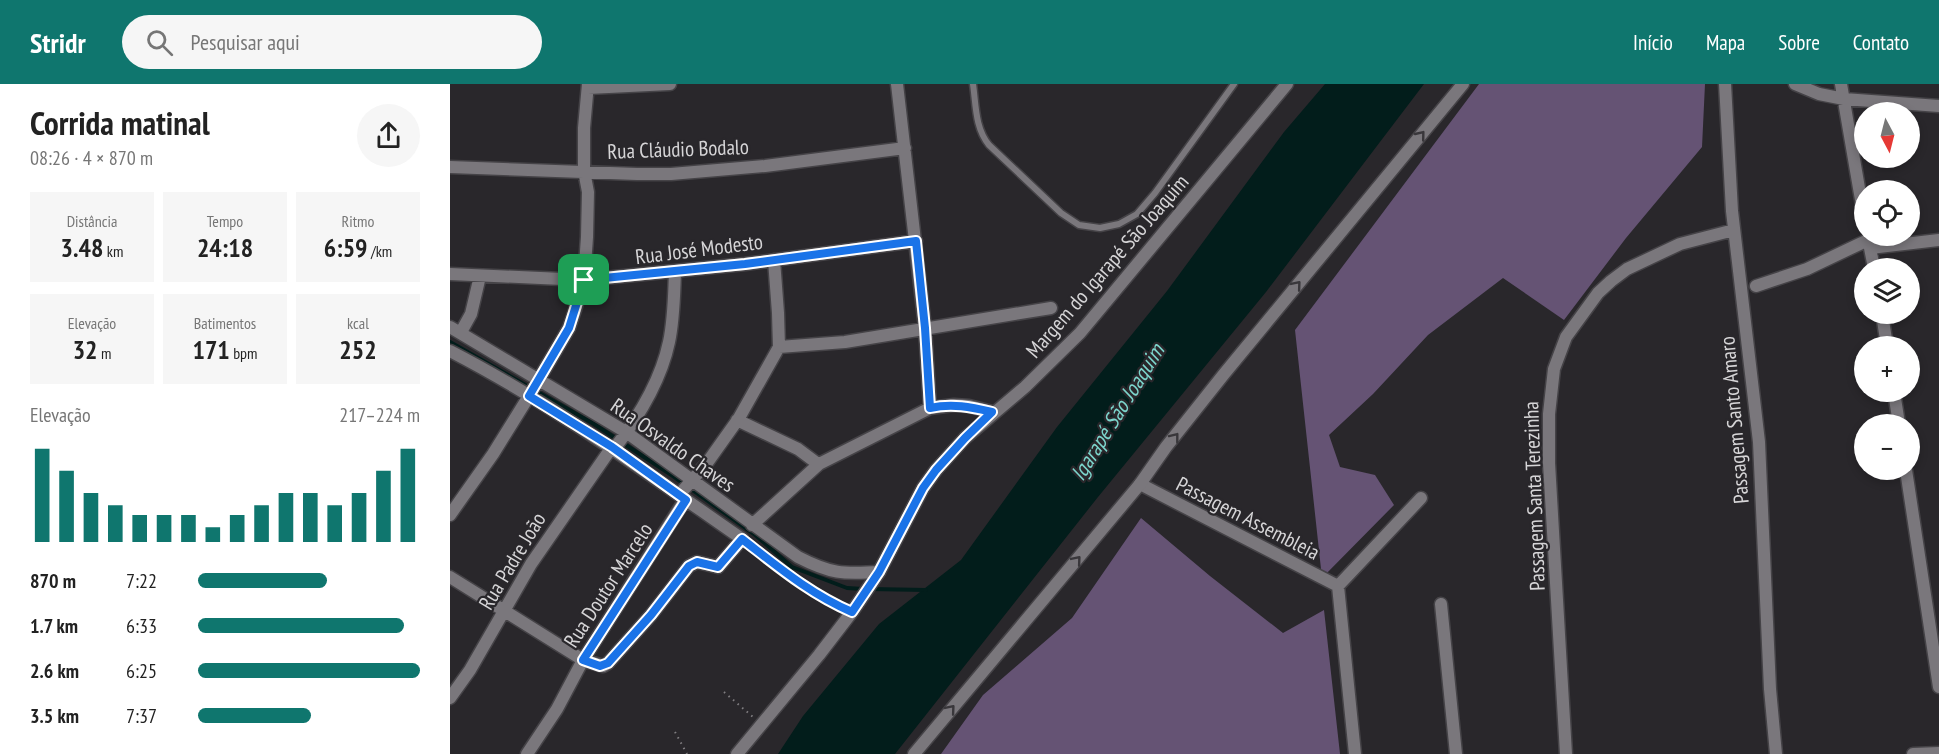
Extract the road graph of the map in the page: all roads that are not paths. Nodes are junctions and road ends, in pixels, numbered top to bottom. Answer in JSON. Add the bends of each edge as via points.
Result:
{"nodes":[{"id":1,"x":670,"y":84,"type":"edge"},
{"id":2,"x":897,"y":84,"type":"edge"},
{"id":3,"x":973,"y":84,"type":"edge"},
{"id":4,"x":1234,"y":84,"type":"edge"},
{"id":5,"x":1287,"y":84,"type":"edge"},
{"id":6,"x":1463,"y":84,"type":"edge"},
{"id":7,"x":1725,"y":84,"type":"edge"},
{"id":8,"x":1795,"y":84,"type":"edge"},
{"id":9,"x":1841,"y":84,"type":"edge"},
{"id":10,"x":588,"y":86,"type":"edge"},
{"id":11,"x":1844,"y":99,"type":"junction"},
{"id":12,"x":1939,"y":106,"type":"edge"},
{"id":13,"x":905,"y":148,"type":"junction"},
{"id":14,"x":450,"y":167,"type":"edge"},
{"id":15,"x":584,"y":171,"type":"junction"},
{"id":16,"x":1858,"y":180,"type":"edge"},
{"id":17,"x":1734,"y":230,"type":"junction"},
{"id":18,"x":1920,"y":240,"type":"edge"},
{"id":19,"x":1939,"y":240,"type":"edge"},
{"id":20,"x":916,"y":241,"type":"junction"},
{"id":21,"x":1858,"y":246,"type":"edge"},
{"id":22,"x":774,"y":260,"type":"junction"},
{"id":23,"x":675,"y":272,"type":"junction"},
{"id":24,"x":450,"y":274,"type":"edge"},
{"id":25,"x":480,"y":276,"type":"junction"},
{"id":26,"x":584,"y":280,"type":"junction"},
{"id":27,"x":1756,"y":286,"type":"dead end"},
{"id":28,"x":1051,"y":308,"type":"dead end"},
{"id":29,"x":925,"y":328,"type":"junction"},
{"id":30,"x":455,"y":329,"type":"edge"},
{"id":31,"x":779,"y":347,"type":"junction"},
{"id":32,"x":451,"y":354,"type":"edge"},
{"id":33,"x":538,"y":381,"type":"junction"},
{"id":34,"x":530,"y":395,"type":"junction"},
{"id":35,"x":930,"y":408,"type":"junction"},
{"id":36,"x":992,"y":412,"type":"junction"},
{"id":37,"x":738,"y":420,"type":"junction"},
{"id":38,"x":619,"y":442,"type":"junction"},
{"id":39,"x":818,"y":464,"type":"junction"},
{"id":40,"x":1908,"y":480,"type":"edge"},
{"id":41,"x":1140,"y":484,"type":"junction"},
{"id":42,"x":686,"y":489,"type":"junction"},
{"id":43,"x":1421,"y":498,"type":"dead end"},
{"id":44,"x":451,"y":512,"type":"edge"},
{"id":45,"x":752,"y":525,"type":"junction"},
{"id":46,"x":879,"y":572,"type":"junction"},
{"id":47,"x":450,"y":577,"type":"edge"},
{"id":48,"x":1338,"y":586,"type":"junction"},
{"id":49,"x":1441,"y":604,"type":"dead end"},
{"id":50,"x":505,"y":610,"type":"junction"},
{"id":51,"x":583,"y":660,"type":"junction"},
{"id":52,"x":1939,"y":687,"type":"edge"},
{"id":53,"x":450,"y":698,"type":"edge"},
{"id":54,"x":1939,"y":753,"type":"edge"},
{"id":55,"x":527,"y":754,"type":"edge"},
{"id":56,"x":737,"y":754,"type":"edge"},
{"id":57,"x":914,"y":754,"type":"edge"},
{"id":58,"x":1355,"y":754,"type":"edge"},
{"id":59,"x":1456,"y":754,"type":"edge"},
{"id":60,"x":1566,"y":754,"type":"edge"},
{"id":61,"x":1776,"y":754,"type":"edge"},
{"id":62,"x":1913,"y":754,"type":"edge"}],
"edges":[{"from":1,"to":10,"type":"street"},
{"from":2,"to":13,"type":"street"},
{"from":3,"to":4,"type":"lane","via":[[978,125],[989,145],[1061,213],[1079,225],[1100,228],[1137,214]]},
{"from":5,"to":36,"type":"street","name":"Margem do Igarapé São Joaquim","via":[[1080,333]]},
{"from":41,"to":6,"type":"street","one_way":true,"via":[[1224,374]]},
{"from":7,"to":17,"type":"street","name":"Passagem Santo Amaro"},
{"from":8,"to":11,"type":"street"},
{"from":9,"to":11,"type":"street"},
{"from":10,"to":15,"type":"street"},
{"from":11,"to":12,"type":"street"},
{"from":11,"to":16,"type":"street"},
{"from":13,"to":15,"type":"street","name":"Rua Cláudio Bodalo","via":[[714,171]]},
{"from":13,"to":20,"type":"street"},
{"from":14,"to":15,"type":"street","name":"Rua Cláudio Bodalo"},
{"from":15,"to":26,"type":"street","via":[[588,198]]},
{"from":17,"to":60,"type":"street","name":"Passagem Santa Terezinha","via":[[1680,243],[1627,268],[1598,293],[1566,337],[1554,369],[1549,463]]},
{"from":17,"to":61,"type":"street","name":"Passagem Santo Amaro","via":[[1759,442]]},
{"from":18,"to":19,"type":"street"},
{"from":20,"to":22,"type":"street","name":"Rua José Modesto"},
{"from":20,"to":29,"type":"street"},
{"from":21,"to":27,"type":"street"},
{"from":22,"to":23,"type":"street","name":"Rua José Modesto"},
{"from":22,"to":31,"type":"street","name":"Rua Doutor Marcelo"},
{"from":23,"to":26,"type":"street","name":"Rua José Modesto"},
{"from":23,"to":38,"type":"street","name":"Rua Padre João","via":[[673,318],[665,358],[655,383]]},
{"from":24,"to":25,"type":"street","name":"Rua José Modesto"},
{"from":25,"to":26,"type":"street","name":"Rua José Modesto"},
{"from":25,"to":30,"type":"street","via":[[471,314]]},
{"from":26,"to":33,"type":"street","via":[[569,328]]},
{"from":28,"to":29,"type":"street"},
{"from":29,"to":31,"type":"street","via":[[845,342]]},
{"from":29,"to":35,"type":"street"},
{"from":30,"to":33,"type":"street","name":"Rua Osvaldo Chaves"},
{"from":31,"to":37,"type":"street","name":"Rua Doutor Marcelo"},
{"from":32,"to":34,"type":"street"},
{"from":33,"to":34,"type":"street"},
{"from":33,"to":38,"type":"street","name":"Rua Osvaldo Chaves"},
{"from":34,"to":38,"type":"street"},
{"from":34,"to":44,"type":"street","via":[[494,454]]},
{"from":35,"to":36,"type":"street","via":[[969,406]]},
{"from":35,"to":39,"type":"street"},
{"from":36,"to":46,"type":"street","name":"Margem do Igarapé São Joaquim","via":[[923,488]]},
{"from":37,"to":39,"type":"street","via":[[798,448]]},
{"from":37,"to":42,"type":"street","name":"Rua Doutor Marcelo"},
{"from":38,"to":42,"type":"street","name":"Rua Osvaldo Chaves"},
{"from":38,"to":42,"type":"street"},
{"from":38,"to":50,"type":"street","name":"Rua Padre João","via":[[531,564]]},
{"from":39,"to":45,"type":"street"},
{"from":40,"to":52,"type":"street"},
{"from":41,"to":48,"type":"street","name":"Passagem Assembleia"},
{"from":57,"to":41,"type":"street","one_way":true},
{"from":42,"to":45,"type":"street","name":"Rua Osvaldo Chaves"},
{"from":42,"to":51,"type":"street","name":"Rua Doutor Marcelo"},
{"from":42,"to":51,"type":"street","via":[[742,539],[718,567],[697,562],[689,566],[608,663],[600,666]]},
{"from":43,"to":48,"type":"street"},
{"from":45,"to":46,"type":"street","name":"Rua Osvaldo Chaves","via":[[822,570],[847,574]]},
{"from":46,"to":56,"type":"street","name":"Margem do Igarapé São Joaquim","via":[[852,612]]},
{"from":47,"to":50,"type":"street"},
{"from":48,"to":58,"type":"street"},
{"from":49,"to":59,"type":"street"},
{"from":50,"to":51,"type":"street"},
{"from":50,"to":53,"type":"street","name":"Rua Padre João"},
{"from":51,"to":55,"type":"street","name":"Rua Doutor Marcelo"},
{"from":54,"to":62,"type":"street"}]}
